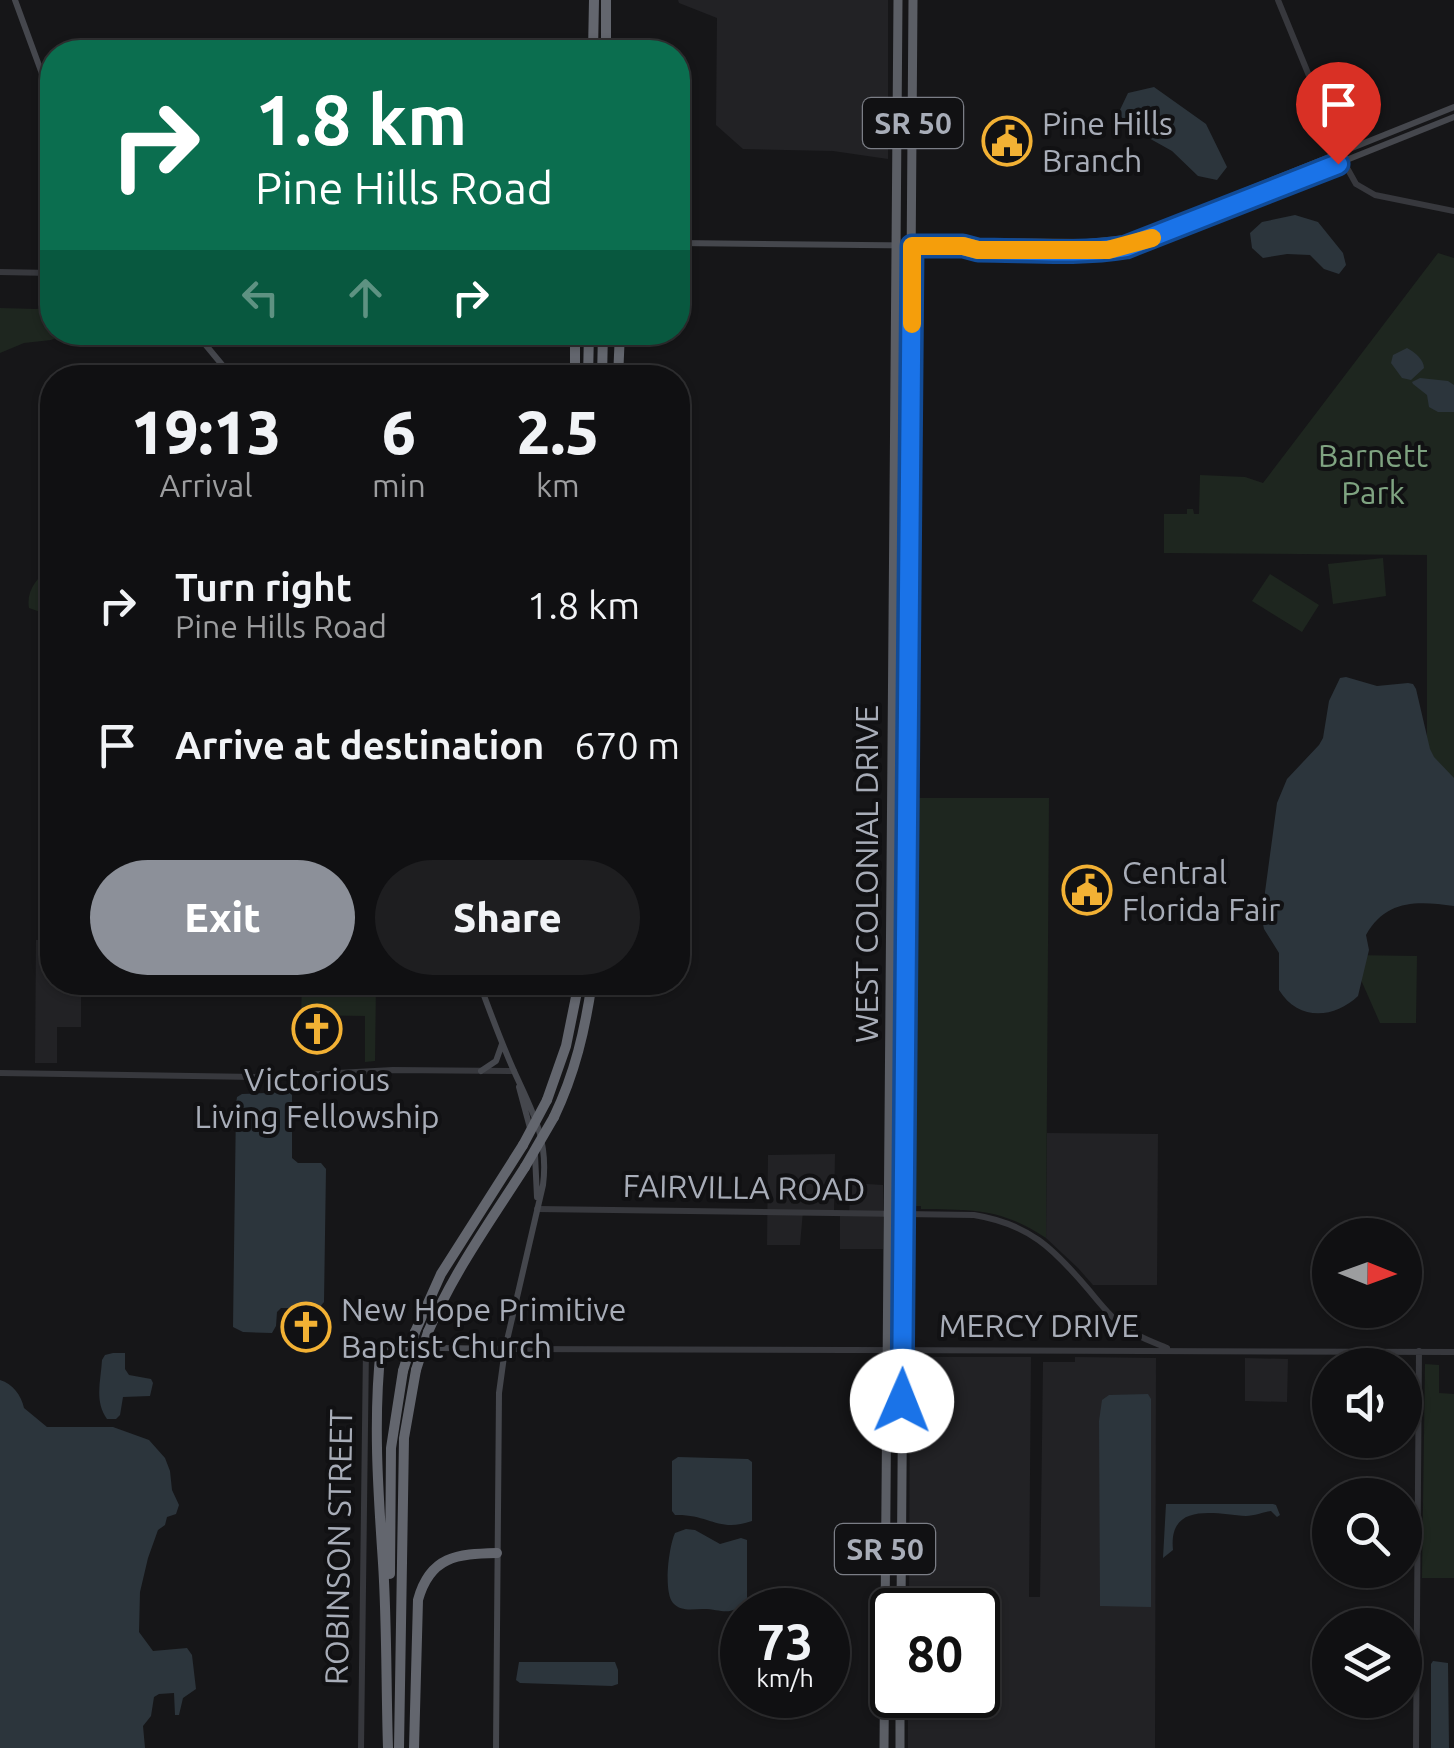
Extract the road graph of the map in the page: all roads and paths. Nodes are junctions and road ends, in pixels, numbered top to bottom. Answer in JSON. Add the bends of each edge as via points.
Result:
{"nodes":[{"id":1,"x":15,"y":0,"type":"edge"},
{"id":2,"x":594,"y":0,"type":"edge"},
{"id":3,"x":606,"y":0,"type":"edge"},
{"id":4,"x":898,"y":0,"type":"edge"},
{"id":5,"x":913,"y":0,"type":"edge"},
{"id":6,"x":1278,"y":0,"type":"edge"},
{"id":7,"x":593,"y":40,"type":"edge"},
{"id":8,"x":606,"y":40,"type":"edge"},
{"id":9,"x":40,"y":69,"type":"edge"},
{"id":10,"x":898,"y":73,"type":"junction"},
{"id":11,"x":914,"y":108,"type":"junction"},
{"id":12,"x":1454,"y":108,"type":"edge"},
{"id":13,"x":1454,"y":118,"type":"edge"},
{"id":14,"x":1343,"y":157,"type":"junction"},
{"id":15,"x":1454,"y":211,"type":"edge"},
{"id":16,"x":1013,"y":241,"type":"junction"},
{"id":17,"x":690,"y":243,"type":"edge"},
{"id":18,"x":897,"y":246,"type":"junction"},
{"id":19,"x":912,"y":246,"type":"junction"},
{"id":20,"x":968,"y":246,"type":"junction"},
{"id":21,"x":986,"y":250,"type":"junction"},
{"id":22,"x":0,"y":272,"type":"edge"},
{"id":23,"x":40,"y":273,"type":"edge"},
{"id":24,"x":206,"y":345,"type":"edge"},
{"id":25,"x":222,"y":365,"type":"edge"},
{"id":26,"x":895,"y":388,"type":"junction"},
{"id":27,"x":910,"y":429,"type":"junction"},
{"id":28,"x":895,"y":434,"type":"junction"},
{"id":29,"x":910,"y":470,"type":"junction"},
{"id":30,"x":894,"y":552,"type":"junction"},
{"id":31,"x":909,"y":590,"type":"junction"},
{"id":32,"x":893,"y":643,"type":"junction"},
{"id":33,"x":908,"y":672,"type":"junction"},
{"id":34,"x":893,"y":681,"type":"junction"},
{"id":35,"x":908,"y":717,"type":"junction"},
{"id":36,"x":890,"y":916,"type":"junction"},
{"id":37,"x":906,"y":917,"type":"junction"},
{"id":38,"x":483,"y":995,"type":"edge"},
{"id":39,"x":576,"y":995,"type":"edge"},
{"id":40,"x":590,"y":995,"type":"edge"},
{"id":41,"x":502,"y":1042,"type":"junction"},
{"id":42,"x":481,"y":1070,"type":"junction"},
{"id":43,"x":514,"y":1071,"type":"junction"},
{"id":44,"x":0,"y":1074,"type":"edge"},
{"id":45,"x":536,"y":1209,"type":"junction"},
{"id":46,"x":888,"y":1214,"type":"junction"},
{"id":47,"x":904,"y":1214,"type":"junction"},
{"id":48,"x":1145,"y":1340,"type":"junction"},
{"id":49,"x":381,"y":1347,"type":"junction"},
{"id":50,"x":505,"y":1349,"type":"junction"},
{"id":51,"x":887,"y":1349,"type":"junction"},
{"id":52,"x":903,"y":1350,"type":"junction"},
{"id":53,"x":1147,"y":1351,"type":"junction"},
{"id":54,"x":1174,"y":1351,"type":"junction"},
{"id":55,"x":1312,"y":1351,"type":"edge"},
{"id":56,"x":1422,"y":1351,"type":"edge"},
{"id":57,"x":1454,"y":1352,"type":"edge"},
{"id":58,"x":1418,"y":1458,"type":"edge"},
{"id":59,"x":886,"y":1526,"type":"junction"},
{"id":60,"x":498,"y":1553,"type":"junction"},
{"id":61,"x":901,"y":1578,"type":"junction"},
{"id":62,"x":886,"y":1588,"type":"edge"},
{"id":63,"x":901,"y":1588,"type":"edge"},
{"id":64,"x":884,"y":1718,"type":"edge"},
{"id":65,"x":900,"y":1718,"type":"edge"},
{"id":66,"x":360,"y":1748,"type":"edge"},
{"id":67,"x":388,"y":1748,"type":"edge"},
{"id":68,"x":399,"y":1748,"type":"edge"},
{"id":69,"x":414,"y":1748,"type":"edge"},
{"id":70,"x":496,"y":1748,"type":"edge"},
{"id":71,"x":884,"y":1748,"type":"edge"},
{"id":72,"x":900,"y":1748,"type":"edge"},
{"id":73,"x":1416,"y":1748,"type":"edge"}],
"edges":[{"from":1,"to":9,"type":"main road"},
{"from":2,"to":7,"type":"highway"},
{"from":3,"to":8,"type":"highway"},
{"from":4,"to":10,"type":"highway","name":"WEST COLONIAL DRIVE","number":"SR 50"},
{"from":5,"to":11,"type":"highway","name":"WEST COLONIAL DRIVE","number":"SR 50"},
{"from":6,"to":14,"type":"street"},
{"from":10,"to":11,"type":"highway"},
{"from":10,"to":18,"type":"highway","name":"WEST COLONIAL DRIVE","number":"SR 50"},
{"from":11,"to":19,"type":"highway","name":"WEST COLONIAL DRIVE","number":"SR 50"},
{"from":12,"to":14,"type":"main road"},
{"from":13,"to":14,"type":"main road"},
{"from":14,"to":15,"type":"street","via":[[1351,177],[1375,195]]},
{"from":14,"to":16,"type":"main road","via":[[1127,238]]},
{"from":14,"to":21,"type":"main road","via":[[1126,247]]},
{"from":16,"to":20,"type":"main road"},
{"from":16,"to":21,"type":"main road"},
{"from":17,"to":18,"type":"main road"},
{"from":18,"to":19,"type":"main road"},
{"from":18,"to":26,"type":"highway","name":"WEST COLONIAL DRIVE","number":"SR 50"},
{"from":19,"to":20,"type":"main road"},
{"from":19,"to":27,"type":"highway","name":"WEST COLONIAL DRIVE","number":"SR 50"},
{"from":20,"to":21,"type":"main road"},
{"from":22,"to":23,"type":"street"},
{"from":24,"to":25,"type":"main road"},
{"from":26,"to":27,"type":"highway","via":[[902,426]]},
{"from":26,"to":28,"type":"highway","name":"WEST COLONIAL DRIVE","number":"SR 50"},
{"from":27,"to":29,"type":"highway","name":"WEST COLONIAL DRIVE","number":"SR 50"},
{"from":28,"to":29,"type":"highway","via":[[904,436]]},
{"from":28,"to":30,"type":"highway","name":"WEST COLONIAL DRIVE","number":"SR 50"},
{"from":29,"to":31,"type":"highway","name":"WEST COLONIAL DRIVE","number":"SR 50"},
{"from":30,"to":31,"type":"highway","via":[[904,554]]},
{"from":30,"to":32,"type":"highway","name":"WEST COLONIAL DRIVE","number":"SR 50"},
{"from":31,"to":33,"type":"highway","name":"WEST COLONIAL DRIVE","number":"SR 50"},
{"from":32,"to":33,"type":"highway","via":[[899,667]]},
{"from":32,"to":34,"type":"highway","name":"WEST COLONIAL DRIVE","number":"SR 50"},
{"from":33,"to":35,"type":"highway","name":"WEST COLONIAL DRIVE","number":"SR 50"},
{"from":34,"to":35,"type":"highway","via":[[904,686]]},
{"from":34,"to":36,"type":"highway","name":"WEST COLONIAL DRIVE","number":"SR 50"},
{"from":35,"to":37,"type":"highway","name":"WEST COLONIAL DRIVE","number":"SR 50"},
{"from":36,"to":37,"type":"highway"},
{"from":36,"to":46,"type":"highway","name":"WEST COLONIAL DRIVE","number":"SR 50"},
{"from":37,"to":47,"type":"highway","name":"WEST COLONIAL DRIVE","number":"SR 50"},
{"from":38,"to":41,"type":"main road"},
{"from":39,"to":67,"type":"highway","bridge":true,"via":[[547,1100],[441,1274],[403,1371],[391,1448]]},
{"from":40,"to":68,"type":"highway","bridge":true,"via":[[585,1032],[554,1117],[438,1308],[416,1370],[404,1438]]},
{"from":41,"to":42,"type":"main road","via":[[496,1060]]},
{"from":41,"to":43,"type":"main road"},
{"from":42,"to":43,"type":"street"},
{"from":42,"to":44,"type":"street","via":[[263,1077]]},
{"from":43,"to":45,"type":"main road","via":[[536,1161]]},
{"from":45,"to":46,"type":"street","name":"FAIRVILLA ROAD"},
{"from":45,"to":50,"type":"main road"},
{"from":46,"to":47,"type":"street","name":"FAIRVILLA ROAD"},
{"from":46,"to":51,"type":"highway","name":"WEST COLONIAL DRIVE","number":"SR 50"},
{"from":47,"to":48,"type":"street","name":"FAIRVILLA ROAD","via":[[974,1215],[1022,1229],[1061,1257],[1103,1307]]},
{"from":47,"to":52,"type":"highway","name":"WEST COLONIAL DRIVE","number":"SR 50"},
{"from":48,"to":53,"type":"street"},
{"from":48,"to":54,"type":"street","name":"FAIRVILLA ROAD"},
{"from":49,"to":50,"type":"main road"},
{"from":49,"to":66,"type":"street","name":"ROBINSON STREET","via":[[366,1347]]},
{"from":49,"to":67,"type":"highway","via":[[376,1432]]},
{"from":50,"to":51,"type":"street","name":"MERCY DRIVE"},
{"from":50,"to":60,"type":"main road","via":[[497,1427]]},
{"from":51,"to":52,"type":"street","name":"MERCY DRIVE"},
{"from":51,"to":59,"type":"highway","name":"WEST COLONIAL DRIVE","number":"SR 50"},
{"from":52,"to":53,"type":"street","name":"MERCY DRIVE"},
{"from":52,"to":61,"type":"highway","name":"WEST COLONIAL DRIVE","number":"SR 50"},
{"from":53,"to":54,"type":"street","name":"MERCY DRIVE"},
{"from":54,"to":55,"type":"street","name":"MERCY DRIVE"},
{"from":56,"to":57,"type":"street","name":"MERCY DRIVE"},
{"from":58,"to":73,"type":"street"},
{"from":59,"to":61,"type":"highway","via":[[896,1530]]},
{"from":59,"to":62,"type":"highway","name":"WEST COLONIAL DRIVE","number":"SR 50"},
{"from":60,"to":69,"type":"highway","via":[[451,1557],[422,1584]]},
{"from":60,"to":70,"type":"main road"},
{"from":61,"to":63,"type":"highway","name":"WEST COLONIAL DRIVE","number":"SR 50"},
{"from":64,"to":71,"type":"highway","name":"WEST COLONIAL DRIVE","number":"SR 50"},
{"from":65,"to":72,"type":"highway"}]}
